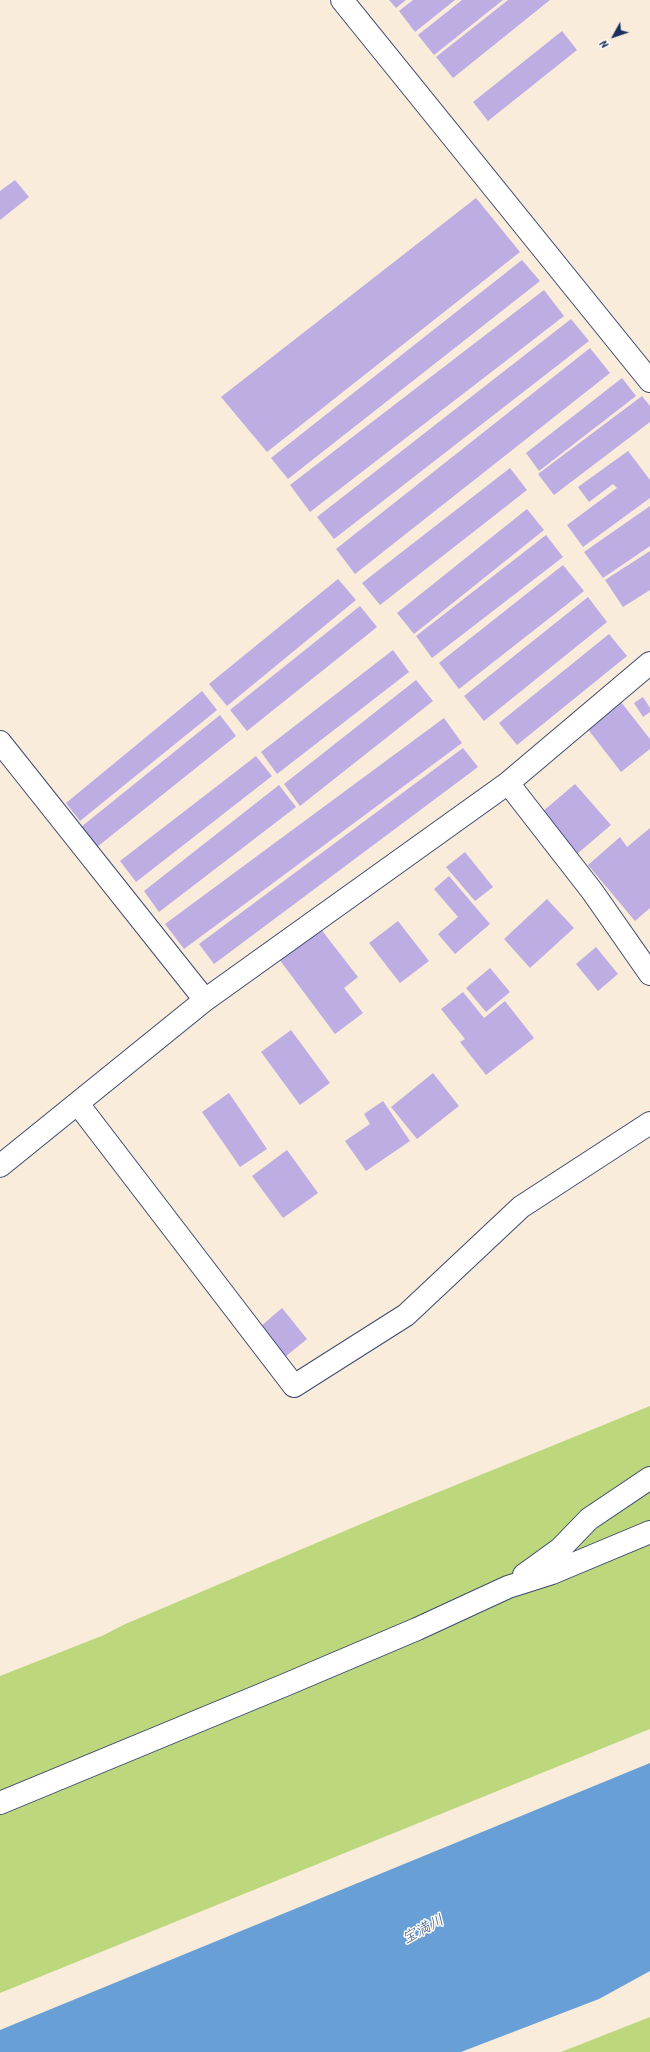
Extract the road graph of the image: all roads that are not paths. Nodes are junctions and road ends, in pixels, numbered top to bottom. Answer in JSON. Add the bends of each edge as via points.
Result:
{"nodes":[{"id":1,"x":342,"y":0,"type":"edge"},
{"id":2,"x":650,"y":381,"type":"edge"},
{"id":3,"x":650,"y":663,"type":"edge"},
{"id":4,"x":0,"y":742,"type":"edge"},
{"id":5,"x":508,"y":783,"type":"junction"},
{"id":6,"x":650,"y":974,"type":"edge"},
{"id":7,"x":205,"y":1000,"type":"junction"},
{"id":8,"x":78,"y":1104,"type":"junction"},
{"id":9,"x":650,"y":1122,"type":"edge"},
{"id":10,"x":0,"y":1166,"type":"edge"},
{"id":11,"x":650,"y":1478,"type":"edge"},
{"id":12,"x":650,"y":1532,"type":"edge"},
{"id":13,"x":508,"y":1586,"type":"junction"},
{"id":14,"x":0,"y":1803,"type":"edge"}],
"edges":[{"from":1,"to":2,"type":"street"},
{"from":3,"to":5,"type":"street"},
{"from":4,"to":7,"type":"street"},
{"from":5,"to":6,"type":"street","via":[[592,891]]},
{"from":5,"to":7,"type":"street"},
{"from":7,"to":8,"type":"street"},
{"from":8,"to":9,"type":"street","via":[[294,1386],[406,1315],[521,1207]]},
{"from":8,"to":10,"type":"street"},
{"from":11,"to":13,"type":"street","via":[[589,1519],[560,1550]]},
{"from":12,"to":13,"type":"street","via":[[552,1573]]},
{"from":13,"to":14,"type":"street","via":[[417,1629],[300,1679]]}]}
